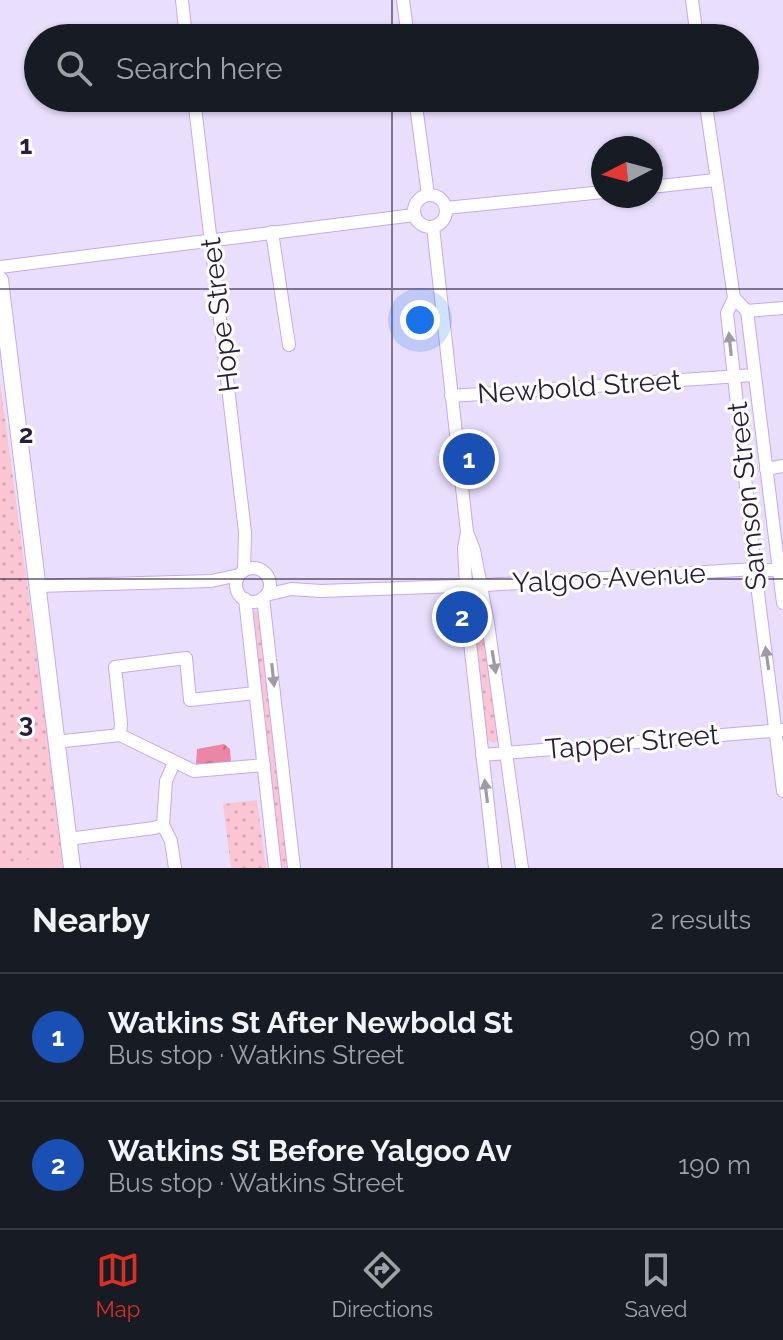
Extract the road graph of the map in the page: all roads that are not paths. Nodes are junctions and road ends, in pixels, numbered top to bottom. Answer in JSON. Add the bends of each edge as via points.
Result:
{"nodes":[{"id":1,"x":182,"y":0,"type":"edge"},
{"id":2,"x":403,"y":0,"type":"edge"},
{"id":3,"x":692,"y":0,"type":"edge"},
{"id":4,"x":185,"y":24,"type":"edge"},
{"id":5,"x":406,"y":24,"type":"edge"},
{"id":6,"x":695,"y":24,"type":"edge"},
{"id":7,"x":196,"y":112,"type":"edge"},
{"id":8,"x":417,"y":112,"type":"edge"},
{"id":9,"x":707,"y":112,"type":"edge"},
{"id":10,"x":715,"y":180,"type":"junction"},
{"id":11,"x":663,"y":186,"type":"edge"},
{"id":12,"x":591,"y":193,"type":"edge"},
{"id":13,"x":428,"y":195,"type":"junction"},
{"id":14,"x":446,"y":208,"type":"junction"},
{"id":15,"x":414,"y":215,"type":"junction"},
{"id":16,"x":433,"y":227,"type":"junction"},
{"id":17,"x":272,"y":232,"type":"junction"},
{"id":18,"x":211,"y":239,"type":"junction"},
{"id":19,"x":0,"y":267,"type":"edge"},
{"id":20,"x":0,"y":280,"type":"edge"},
{"id":21,"x":734,"y":298,"type":"junction"},
{"id":22,"x":783,"y":308,"type":"edge"},
{"id":23,"x":747,"y":311,"type":"junction"},
{"id":24,"x":289,"y":345,"type":"dead end"},
{"id":25,"x":754,"y":375,"type":"junction"},
{"id":26,"x":734,"y":376,"type":"junction"},
{"id":27,"x":451,"y":396,"type":"junction"},
{"id":28,"x":783,"y":466,"type":"edge"},
{"id":29,"x":766,"y":469,"type":"junction"},
{"id":30,"x":245,"y":532,"type":"junction"},
{"id":31,"x":467,"y":532,"type":"junction"},
{"id":32,"x":258,"y":569,"type":"junction"},
{"id":33,"x":755,"y":569,"type":"junction"},
{"id":34,"x":781,"y":572,"type":"edge"},
{"id":35,"x":240,"y":578,"type":"junction"},
{"id":36,"x":269,"y":579,"type":"junction"},
{"id":37,"x":465,"y":585,"type":"junction"},
{"id":38,"x":481,"y":585,"type":"junction"},
{"id":39,"x":37,"y":586,"type":"junction"},
{"id":40,"x":291,"y":589,"type":"junction"},
{"id":41,"x":265,"y":597,"type":"junction"},
{"id":42,"x":245,"y":599,"type":"junction"},
{"id":43,"x":783,"y":603,"type":"edge"},
{"id":44,"x":255,"y":693,"type":"junction"},
{"id":45,"x":780,"y":730,"type":"edge"},
{"id":46,"x":120,"y":735,"type":"junction"},
{"id":47,"x":55,"y":742,"type":"junction"},
{"id":48,"x":507,"y":752,"type":"junction"},
{"id":49,"x":482,"y":755,"type":"junction"},
{"id":50,"x":174,"y":763,"type":"junction"},
{"id":51,"x":264,"y":765,"type":"junction"},
{"id":52,"x":783,"y":791,"type":"edge"},
{"id":53,"x":163,"y":825,"type":"junction"},
{"id":54,"x":68,"y":839,"type":"junction"},
{"id":55,"x":72,"y":868,"type":"edge"},
{"id":56,"x":175,"y":868,"type":"edge"},
{"id":57,"x":275,"y":868,"type":"edge"},
{"id":58,"x":294,"y":868,"type":"edge"},
{"id":59,"x":495,"y":868,"type":"edge"},
{"id":60,"x":522,"y":868,"type":"edge"}],
"edges":[{"from":1,"to":4,"type":"street"},
{"from":2,"to":5,"type":"street"},
{"from":3,"to":6,"type":"street"},
{"from":7,"to":18,"type":"street","name":"Hope Street"},
{"from":8,"to":13,"type":"street"},
{"from":9,"to":10,"type":"street","name":"Samson Street"},
{"from":10,"to":11,"type":"street"},
{"from":10,"to":21,"type":"street","name":"Samson Street"},
{"from":12,"to":14,"type":"street"},
{"from":13,"to":14,"type":"street","via":[[438,197]]},
{"from":13,"to":15,"type":"street","via":[[416,204]]},
{"from":14,"to":16,"type":"street","via":[[442,222]]},
{"from":15,"to":16,"type":"street","via":[[423,226]]},
{"from":15,"to":17,"type":"street"},
{"from":16,"to":27,"type":"street"},
{"from":17,"to":18,"type":"street"},
{"from":17,"to":24,"type":"street"},
{"from":18,"to":19,"type":"street"},
{"from":18,"to":30,"type":"street","name":"Hope Street"},
{"from":20,"to":39,"type":"street"},
{"from":21,"to":23,"type":"street"},
{"from":26,"to":21,"type":"street","name":"Samson Street","one_way":true,"via":[[727,313]]},
{"from":22,"to":23,"type":"street"},
{"from":23,"to":25,"type":"street","name":"Samson Street"},
{"from":25,"to":26,"type":"street","name":"Newbold Street"},
{"from":25,"to":29,"type":"street","name":"Samson Street"},
{"from":26,"to":27,"type":"street","name":"Newbold Street"},
{"from":26,"to":33,"type":"street","name":"Samson Street"},
{"from":27,"to":31,"type":"street"},
{"from":28,"to":29,"type":"street"},
{"from":29,"to":34,"type":"street","name":"Samson Street"},
{"from":30,"to":32,"type":"street","name":"Hope Street"},
{"from":30,"to":35,"type":"street","name":"Hope Street"},
{"from":31,"to":37,"type":"street"},
{"from":31,"to":38,"type":"street"},
{"from":32,"to":35,"type":"street"},
{"from":32,"to":36,"type":"street"},
{"from":33,"to":34,"type":"street","name":"Yalgoo Avenue"},
{"from":33,"to":38,"type":"street","name":"Yalgoo Avenue"},
{"from":45,"to":33,"type":"street","name":"Samson Street","one_way":true},
{"from":34,"to":43,"type":"street","name":"Samson Street"},
{"from":35,"to":39,"type":"street"},
{"from":35,"to":42,"type":"street"},
{"from":36,"to":40,"type":"street","name":"Yalgoo Avenue"},
{"from":36,"to":41,"type":"street"},
{"from":37,"to":38,"type":"street","name":"Yalgoo Avenue"},
{"from":37,"to":40,"type":"street","name":"Yalgoo Avenue"},
{"from":37,"to":49,"type":"street"},
{"from":38,"to":48,"type":"street","one_way":true},
{"from":39,"to":47,"type":"street"},
{"from":40,"to":41,"type":"street","name":"Yalgoo Avenue"},
{"from":41,"to":42,"type":"street"},
{"from":41,"to":58,"type":"street","one_way":true},
{"from":42,"to":44,"type":"street"},
{"from":44,"to":46,"type":"street","via":[[190,700],[186,658],[115,667]]},
{"from":44,"to":51,"type":"street"},
{"from":45,"to":48,"type":"street","name":"Tapper Street"},
{"from":45,"to":52,"type":"street","name":"Samson Street"},
{"from":46,"to":47,"type":"street"},
{"from":46,"to":50,"type":"street"},
{"from":47,"to":54,"type":"street"},
{"from":48,"to":49,"type":"street","name":"Tapper Street"},
{"from":48,"to":60,"type":"street"},
{"from":59,"to":49,"type":"street","one_way":true},
{"from":50,"to":51,"type":"street","via":[[204,772]]},
{"from":50,"to":53,"type":"street","via":[[166,781]]},
{"from":51,"to":57,"type":"street"},
{"from":53,"to":54,"type":"street"},
{"from":53,"to":56,"type":"street"},
{"from":54,"to":55,"type":"street"}]}
